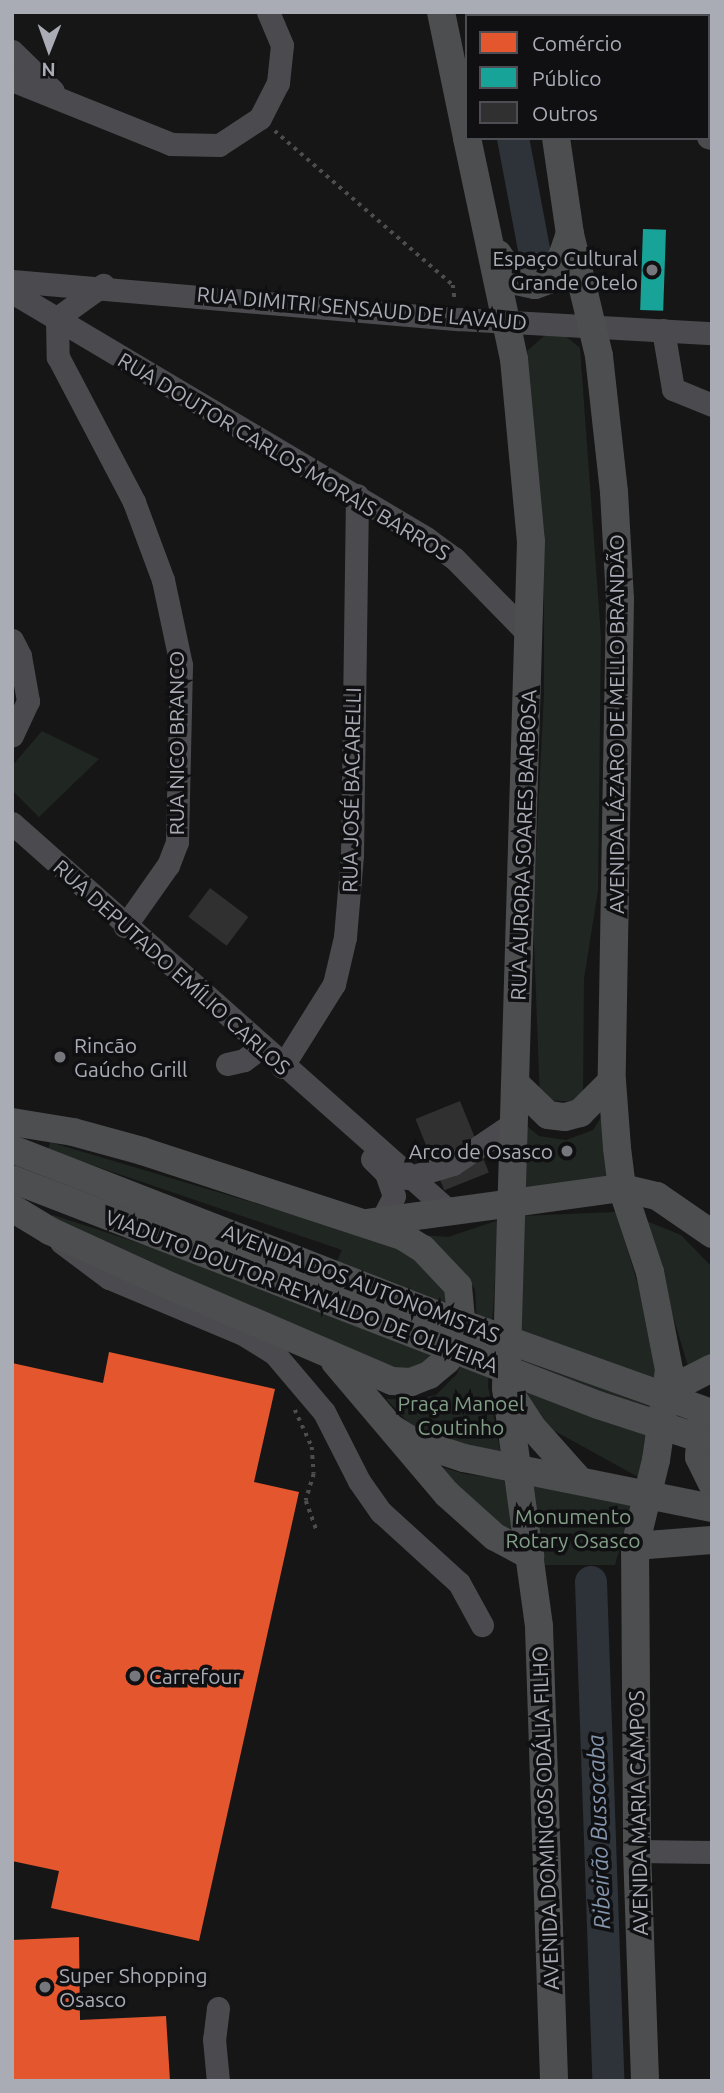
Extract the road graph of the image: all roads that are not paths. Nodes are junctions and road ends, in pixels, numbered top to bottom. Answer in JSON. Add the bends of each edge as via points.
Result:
{"nodes":[{"id":1,"x":268,"y":12,"type":"edge"},
{"id":2,"x":441,"y":12,"type":"edge"},
{"id":3,"x":12,"y":51,"type":"edge"},
{"id":4,"x":12,"y":80,"type":"edge"},
{"id":5,"x":57,"y":95,"type":"junction"},
{"id":6,"x":465,"y":128,"type":"edge"},
{"id":7,"x":467,"y":140,"type":"edge"},
{"id":8,"x":556,"y":140,"type":"edge"},
{"id":9,"x":570,"y":234,"type":"junction"},
{"id":10,"x":493,"y":246,"type":"junction"},
{"id":11,"x":12,"y":281,"type":"edge"},
{"id":12,"x":103,"y":285,"type":"junction"},
{"id":13,"x":12,"y":292,"type":"edge"},
{"id":14,"x":57,"y":318,"type":"junction"},
{"id":15,"x":508,"y":321,"type":"junction"},
{"id":16,"x":594,"y":326,"type":"junction"},
{"id":17,"x":663,"y":330,"type":"junction"},
{"id":18,"x":712,"y":333,"type":"edge"},
{"id":19,"x":712,"y":405,"type":"edge"},
{"id":20,"x":357,"y":495,"type":"junction"},
{"id":21,"x":530,"y":636,"type":"junction"},
{"id":22,"x":12,"y":640,"type":"edge"},
{"id":23,"x":12,"y":736,"type":"edge"},
{"id":24,"x":12,"y":823,"type":"edge"},
{"id":25,"x":125,"y":926,"type":"junction"},
{"id":26,"x":260,"y":1048,"type":"junction"},
{"id":27,"x":227,"y":1064,"type":"dead end"},
{"id":28,"x":282,"y":1067,"type":"junction"},
{"id":29,"x":612,"y":1081,"type":"junction"},
{"id":30,"x":517,"y":1085,"type":"junction"},
{"id":31,"x":333,"y":1110,"type":"junction"},
{"id":32,"x":12,"y":1122,"type":"edge"},
{"id":33,"x":515,"y":1122,"type":"junction"},
{"id":34,"x":12,"y":1149,"type":"edge"},
{"id":35,"x":407,"y":1178,"type":"junction"},
{"id":36,"x":12,"y":1179,"type":"edge"},
{"id":37,"x":622,"y":1188,"type":"junction"},
{"id":38,"x":509,"y":1203,"type":"junction"},
{"id":39,"x":12,"y":1208,"type":"edge"},
{"id":40,"x":448,"y":1210,"type":"junction"},
{"id":41,"x":374,"y":1221,"type":"junction"},
{"id":42,"x":50,"y":1231,"type":"junction"},
{"id":43,"x":712,"y":1234,"type":"edge"},
{"id":44,"x":328,"y":1354,"type":"junction"},
{"id":45,"x":712,"y":1368,"type":"edge"},
{"id":46,"x":506,"y":1388,"type":"junction"},
{"id":47,"x":669,"y":1390,"type":"junction"},
{"id":48,"x":712,"y":1402,"type":"edge"},
{"id":49,"x":712,"y":1413,"type":"edge"},
{"id":50,"x":393,"y":1429,"type":"junction"},
{"id":51,"x":712,"y":1442,"type":"edge"},
{"id":52,"x":514,"y":1467,"type":"junction"},
{"id":53,"x":579,"y":1480,"type":"junction"},
{"id":54,"x":712,"y":1484,"type":"edge"},
{"id":55,"x":646,"y":1494,"type":"junction"},
{"id":56,"x":712,"y":1508,"type":"edge"},
{"id":57,"x":712,"y":1540,"type":"edge"},
{"id":58,"x":635,"y":1546,"type":"junction"},
{"id":59,"x":530,"y":1556,"type":"junction"},
{"id":60,"x":482,"y":1625,"type":"dead end"},
{"id":61,"x":637,"y":1851,"type":"junction"},
{"id":62,"x":712,"y":1852,"type":"edge"},
{"id":63,"x":218,"y":2008,"type":"dead end"},
{"id":64,"x":218,"y":2081,"type":"edge"},
{"id":65,"x":554,"y":2081,"type":"edge"},
{"id":66,"x":645,"y":2081,"type":"edge"}],
"edges":[{"from":1,"to":5,"type":"street","via":[[282,45],[278,83],[260,118],[219,145],[171,144]]},
{"from":2,"to":6,"type":"main road","name":"RUA AURORA SOARES BARBOSA"},
{"from":3,"to":5,"type":"street"},
{"from":4,"to":5,"type":"street"},
{"from":7,"to":10,"type":"main road","name":"RUA AURORA SOARES BARBOSA"},
{"from":8,"to":9,"type":"main road","name":"AVENIDA LÁZARO DE MELLO BRANDÃO"},
{"from":9,"to":10,"type":"main road","via":[[558,268],[549,280],[535,285],[516,281]]},
{"from":9,"to":16,"type":"main road","name":"AVENIDA LÁZARO DE MELLO BRANDÃO"},
{"from":10,"to":15,"type":"main road","name":"RUA AURORA SOARES BARBOSA"},
{"from":11,"to":12,"type":"street","name":"RUA DIMITRI SENSAUD DE LAVAUD"},
{"from":12,"to":14,"type":"street"},
{"from":12,"to":15,"type":"street","name":"RUA DIMITRI SENSAUD DE LAVAUD"},
{"from":13,"to":14,"type":"street","name":"RUA DOUTOR CARLOS MORAIS BARROS"},
{"from":14,"to":20,"type":"street","name":"RUA DOUTOR CARLOS MORAIS BARROS","via":[[235,428]]},
{"from":14,"to":25,"type":"street","name":"RUA NICO BRANCO","via":[[62,368],[134,502],[163,580],[181,665],[177,842],[168,865]]},
{"from":15,"to":16,"type":"street","name":"RUA DIMITRI SENSAUD DE LAVAUD"},
{"from":15,"to":21,"type":"main road","name":"RUA AURORA SOARES BARBOSA","via":[[528,488]]},
{"from":16,"to":17,"type":"street","name":"RUA DIMITRI SENSAUD DE LAVAUD"},
{"from":16,"to":29,"type":"main road","name":"AVENIDA LÁZARO DE MELLO BRANDÃO","via":[[614,492],[620,599]]},
{"from":17,"to":18,"type":"street","name":"RUA DIMITRI SENSAUD DE LAVAUD"},
{"from":17,"to":19,"type":"street","via":[[673,389]]},
{"from":20,"to":21,"type":"street","name":"RUA DOUTOR CARLOS MORAIS BARROS","via":[[454,558]]},
{"from":20,"to":28,"type":"street","name":"RUA JOSÉ BACARELLI","via":[[352,855],[345,937],[334,984]]},
{"from":21,"to":30,"type":"main road","name":"RUA AURORA SOARES BARBOSA"},
{"from":22,"to":23,"type":"street","via":[[20,656],[28,701]]},
{"from":24,"to":25,"type":"street","name":"RUA DEPUTADO EMÍLIO CARLOS"},
{"from":25,"to":26,"type":"street","name":"RUA DEPUTADO EMÍLIO CARLOS"},
{"from":26,"to":27,"type":"street","via":[[244,1060]]},
{"from":26,"to":28,"type":"street","name":"RUA DEPUTADO EMÍLIO CARLOS"},
{"from":28,"to":31,"type":"street","name":"RUA DEPUTADO EMÍLIO CARLOS"},
{"from":29,"to":30,"type":"main road","via":[[580,1113],[565,1117],[541,1110]]},
{"from":29,"to":37,"type":"main road","name":"AVENIDA LÁZARO DE MELLO BRANDÃO"},
{"from":30,"to":33,"type":"main road","name":"RUA AURORA SOARES BARBOSA"},
{"from":31,"to":35,"type":"street","name":"RUA DEPUTADO EMÍLIO CARLOS"},
{"from":31,"to":41,"type":"street","name":"RUA DEPUTADO EMÍLIO CARLOS","via":[[347,1134],[386,1173],[394,1196]]},
{"from":32,"to":41,"type":"main road","via":[[73,1132]]},
{"from":33,"to":35,"type":"street","via":[[453,1164]]},
{"from":33,"to":38,"type":"main road","name":"RUA AURORA SOARES BARBOSA"},
{"from":34,"to":49,"type":"main road","name":"AVENIDA DOS AUTONOMISTAS","bridge":true,"via":[[438,1315]]},
{"from":35,"to":40,"type":"street","name":"RUA DEPUTADO EMÍLIO CARLOS"},
{"from":36,"to":51,"type":"main road","name":"VIADUTO DOUTOR REYNALDO DE OLIVEIRA","bridge":true,"via":[[598,1405]]},
{"from":37,"to":38,"type":"main road"},
{"from":37,"to":43,"type":"main road","via":[[657,1196]]},
{"from":37,"to":47,"type":"main road","name":"AVENIDA LÁZARO DE MELLO BRANDÃO","via":[[667,1341]]},
{"from":38,"to":40,"type":"main road"},
{"from":38,"to":46,"type":"main road","name":"RUA AURORA SOARES BARBOSA"},
{"from":39,"to":42,"type":"main road"},
{"from":40,"to":41,"type":"main road"},
{"from":41,"to":44,"type":"main road","via":[[448,1273],[458,1286],[462,1330],[447,1360],[411,1382],[372,1375]]},
{"from":42,"to":44,"type":"main road"},
{"from":42,"to":60,"type":"street","via":[[109,1278],[243,1334],[274,1353],[324,1412],[359,1481],[381,1512],[458,1583]]},
{"from":44,"to":50,"type":"main road"},
{"from":45,"to":47,"type":"main road"},
{"from":46,"to":52,"type":"main road","name":"RUA AURORA SOARES BARBOSA"},
{"from":46,"to":53,"type":"main road","via":[[532,1427]]},
{"from":47,"to":55,"type":"main road","name":"AVENIDA MARIA CAMPOS"},
{"from":48,"to":54,"type":"main road","via":[[702,1415],[699,1457]]},
{"from":50,"to":52,"type":"main road","via":[[437,1451]]},
{"from":50,"to":59,"type":"main road","via":[[463,1508],[495,1537]]},
{"from":52,"to":53,"type":"main road"},
{"from":52,"to":59,"type":"main road","name":"RUA AURORA SOARES BARBOSA"},
{"from":53,"to":55,"type":"main road"},
{"from":55,"to":56,"type":"main road"},
{"from":55,"to":58,"type":"main road","name":"AVENIDA MARIA CAMPOS"},
{"from":57,"to":58,"type":"main road"},
{"from":58,"to":61,"type":"main road","name":"AVENIDA MARIA CAMPOS"},
{"from":59,"to":65,"type":"main road","name":"AVENIDA DOMINGOS ODÁLIA FILHO","via":[[539,1627]]},
{"from":61,"to":62,"type":"street"},
{"from":61,"to":66,"type":"main road","name":"AVENIDA MARIA CAMPOS"},
{"from":63,"to":64,"type":"street"}]}
